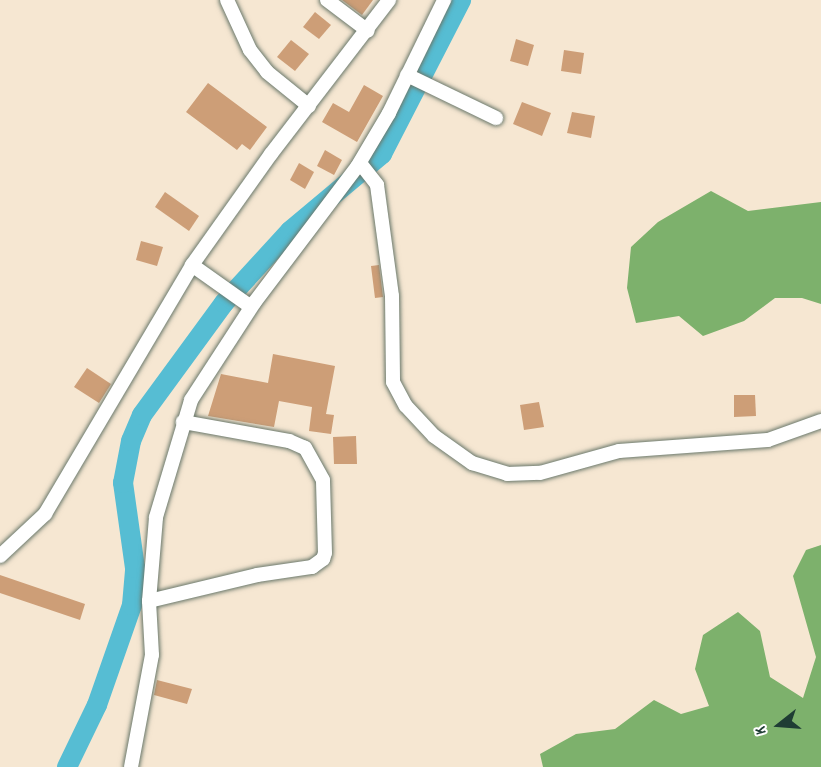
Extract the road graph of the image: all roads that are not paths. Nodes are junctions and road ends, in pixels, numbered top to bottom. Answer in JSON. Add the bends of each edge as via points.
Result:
{"nodes":[{"id":1,"x":227,"y":0,"type":"edge"},
{"id":2,"x":327,"y":0,"type":"edge"},
{"id":3,"x":389,"y":0,"type":"edge"},
{"id":4,"x":444,"y":0,"type":"edge"},
{"id":5,"x":368,"y":31,"type":"junction"},
{"id":6,"x":407,"y":75,"type":"junction"},
{"id":7,"x":309,"y":106,"type":"junction"},
{"id":8,"x":496,"y":118,"type":"dead end"},
{"id":9,"x":360,"y":163,"type":"junction"},
{"id":10,"x":192,"y":266,"type":"junction"},
{"id":11,"x":251,"y":307,"type":"junction"},
{"id":12,"x":821,"y":421,"type":"edge"},
{"id":13,"x":183,"y":422,"type":"junction"},
{"id":14,"x":0,"y":556,"type":"edge"},
{"id":15,"x":149,"y":601,"type":"junction"},
{"id":16,"x":131,"y":767,"type":"edge"}],
"edges":[{"from":1,"to":7,"type":"street","via":[[250,50],[267,72]]},
{"from":2,"to":5,"type":"street"},
{"from":3,"to":5,"type":"street"},
{"from":4,"to":6,"type":"street"},
{"from":5,"to":7,"type":"street"},
{"from":6,"to":8,"type":"street"},
{"from":6,"to":9,"type":"street"},
{"from":7,"to":10,"type":"street"},
{"from":9,"to":11,"type":"street"},
{"from":9,"to":12,"type":"street","via":[[377,185],[392,296],[393,382],[406,406],[434,436],[472,464],[507,474],[540,473],[620,451],[768,440]]},
{"from":10,"to":11,"type":"street"},
{"from":10,"to":14,"type":"street","via":[[45,514]]},
{"from":11,"to":13,"type":"street","via":[[191,400]]},
{"from":13,"to":15,"type":"street","via":[[156,517]]},
{"from":13,"to":15,"type":"street","via":[[289,441],[305,448],[323,480],[323,559],[312,567],[257,575]]},
{"from":15,"to":16,"type":"street","via":[[152,655]]}]}
